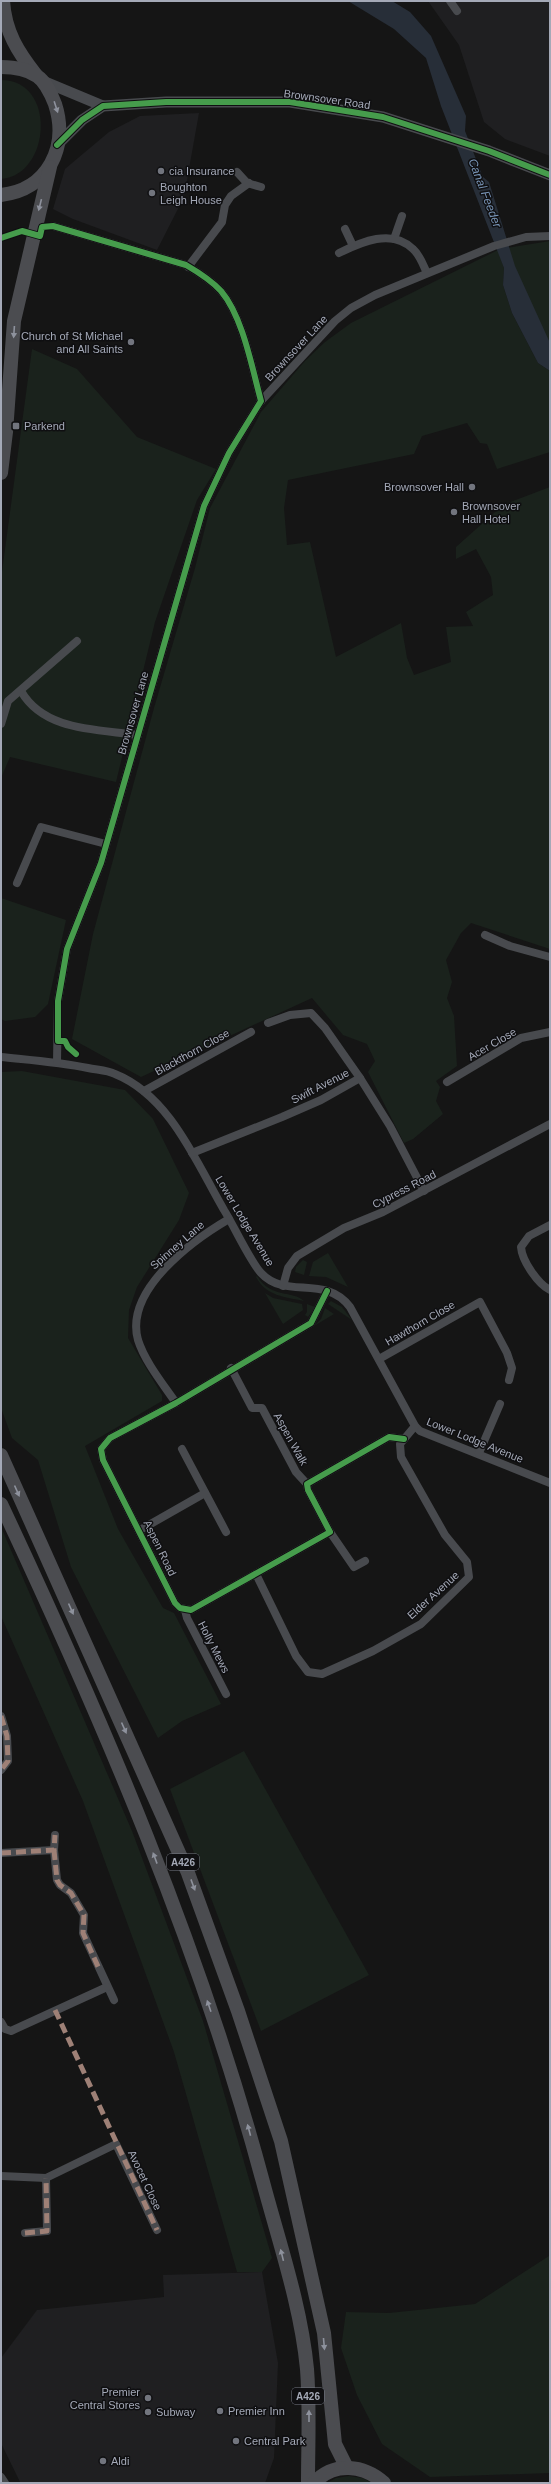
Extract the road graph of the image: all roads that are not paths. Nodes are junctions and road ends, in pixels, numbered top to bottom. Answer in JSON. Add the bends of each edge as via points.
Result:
{"nodes":[{"id":1,"x":3,"y":1,"type":"edge"},
{"id":2,"x":450,"y":1,"type":"edge"},
{"id":3,"x":457,"y":11,"type":"dead end"},
{"id":4,"x":1,"y":67,"type":"edge"},
{"id":5,"x":40,"y":78,"type":"junction"},
{"id":6,"x":104,"y":106,"type":"junction"},
{"id":7,"x":57,"y":145,"type":"junction"},
{"id":8,"x":50,"y":167,"type":"junction"},
{"id":9,"x":237,"y":172,"type":"dead end"},
{"id":10,"x":550,"y":175,"type":"edge"},
{"id":11,"x":249,"y":183,"type":"junction"},
{"id":12,"x":261,"y":188,"type":"dead end"},
{"id":13,"x":1,"y":195,"type":"edge"},
{"id":14,"x":402,"y":216,"type":"dead end"},
{"id":15,"x":53,"y":226,"type":"dead end"},
{"id":16,"x":345,"y":229,"type":"dead end"},
{"id":17,"x":550,"y":236,"type":"edge"},
{"id":18,"x":394,"y":239,"type":"junction"},
{"id":19,"x":353,"y":246,"type":"junction"},
{"id":20,"x":339,"y":253,"type":"dead end"},
{"id":21,"x":188,"y":266,"type":"junction"},
{"id":22,"x":427,"y":273,"type":"junction"},
{"id":23,"x":261,"y":401,"type":"junction"},
{"id":24,"x":1,"y":473,"type":"edge"},
{"id":25,"x":77,"y":641,"type":"dead end"},
{"id":26,"x":21,"y":691,"type":"junction"},
{"id":27,"x":1,"y":724,"type":"edge"},
{"id":28,"x":138,"y":735,"type":"junction"},
{"id":29,"x":106,"y":844,"type":"junction"},
{"id":30,"x":17,"y":884,"type":"dead end"},
{"id":31,"x":485,"y":935,"type":"dead end"},
{"id":32,"x":550,"y":957,"type":"edge"},
{"id":33,"x":268,"y":1023,"type":"dead end"},
{"id":34,"x":251,"y":1032,"type":"dead end"},
{"id":35,"x":550,"y":1032,"type":"edge"},
{"id":36,"x":1,"y":1057,"type":"edge"},
{"id":37,"x":57,"y":1062,"type":"junction"},
{"id":38,"x":360,"y":1078,"type":"junction"},
{"id":39,"x":447,"y":1082,"type":"dead end"},
{"id":40,"x":144,"y":1091,"type":"junction"},
{"id":41,"x":550,"y":1124,"type":"edge"},
{"id":42,"x":192,"y":1153,"type":"junction"},
{"id":43,"x":424,"y":1191,"type":"junction"},
{"id":44,"x":229,"y":1219,"type":"junction"},
{"id":45,"x":550,"y":1225,"type":"edge"},
{"id":46,"x":283,"y":1286,"type":"junction"},
{"id":47,"x":550,"y":1290,"type":"edge"},
{"id":48,"x":327,"y":1291,"type":"junction"},
{"id":49,"x":379,"y":1360,"type":"junction"},
{"id":50,"x":230,"y":1368,"type":"junction"},
{"id":51,"x":509,"y":1380,"type":"dead end"},
{"id":52,"x":176,"y":1403,"type":"junction"},
{"id":53,"x":500,"y":1404,"type":"dead end"},
{"id":54,"x":415,"y":1426,"type":"junction"},
{"id":55,"x":404,"y":1439,"type":"junction"},
{"id":56,"x":182,"y":1449,"type":"dead end"},
{"id":57,"x":479,"y":1453,"type":"junction"},
{"id":58,"x":1,"y":1455,"type":"edge"},
{"id":59,"x":550,"y":1482,"type":"edge"},
{"id":60,"x":307,"y":1484,"type":"junction"},
{"id":61,"x":205,"y":1493,"type":"junction"},
{"id":62,"x":1,"y":1504,"type":"edge"},
{"id":63,"x":140,"y":1530,"type":"junction"},
{"id":64,"x":226,"y":1532,"type":"dead end"},
{"id":65,"x":330,"y":1532,"type":"junction"},
{"id":66,"x":364,"y":1561,"type":"dead end"},
{"id":67,"x":256,"y":1574,"type":"junction"},
{"id":68,"x":185,"y":1610,"type":"junction"},
{"id":69,"x":226,"y":1694,"type":"dead end"},
{"id":70,"x":1,"y":1716,"type":"edge"},
{"id":71,"x":1,"y":1770,"type":"edge"},
{"id":72,"x":55,"y":1836,"type":"dead end"},
{"id":73,"x":54,"y":1850,"type":"junction"},
{"id":74,"x":1,"y":1853,"type":"edge"},
{"id":75,"x":107,"y":1987,"type":"junction"},
{"id":76,"x":114,"y":2000,"type":"dead end"},
{"id":77,"x":1,"y":2022,"type":"edge"},
{"id":78,"x":1,"y":2176,"type":"edge"},
{"id":79,"x":46,"y":2178,"type":"junction"},
{"id":80,"x":157,"y":2230,"type":"dead end"},
{"id":81,"x":25,"y":2233,"type":"dead end"},
{"id":82,"x":347,"y":2468,"type":"junction"},
{"id":83,"x":1,"y":2477,"type":"edge"},
{"id":84,"x":4,"y":2483,"type":"edge"},
{"id":85,"x":308,"y":2483,"type":"edge"},
{"id":86,"x":314,"y":2483,"type":"edge"},
{"id":87,"x":384,"y":2483,"type":"edge"}],
"edges":[{"from":1,"to":5,"type":"highway","via":[[12,42]]},
{"from":2,"to":3,"type":"street"},
{"from":4,"to":5,"type":"highway","via":[[14,68]]},
{"from":5,"to":6,"type":"street","name":"Brownsover Road"},
{"from":5,"to":7,"type":"highway","one_way":true,"via":[[52,96],[58,113]]},
{"from":6,"to":7,"type":"street","name":"Brownsover Road","via":[[82,120]]},
{"from":6,"to":10,"type":"street","name":"Brownsover Road","via":[[166,102],[290,102],[383,116],[490,151]]},
{"from":7,"to":8,"type":"highway"},
{"from":8,"to":13,"type":"highway","via":[[31,187],[13,194]]},
{"from":8,"to":24,"type":"highway","one_way":true,"via":[[14,321]]},
{"from":9,"to":11,"type":"street"},
{"from":11,"to":12,"type":"street"},
{"from":11,"to":21,"type":"street","via":[[231,196],[225,205],[222,222]]},
{"from":14,"to":18,"type":"street"},
{"from":15,"to":21,"type":"street"},
{"from":16,"to":19,"type":"street"},
{"from":17,"to":22,"type":"street","name":"Brownsover Lane","via":[[513,240]]},
{"from":18,"to":19,"type":"street","via":[[381,238]]},
{"from":18,"to":22,"type":"street","via":[[413,248]]},
{"from":19,"to":20,"type":"street"},
{"from":21,"to":23,"type":"street","via":[[221,291],[234,313]]},
{"from":22,"to":23,"type":"street","name":"Brownsover Lane","via":[[351,308],[335,321]]},
{"from":23,"to":28,"type":"street","name":"Brownsover Lane","via":[[229,453],[204,506]]},
{"from":25,"to":26,"type":"street"},
{"from":26,"to":27,"type":"street","via":[[8,701]]},
{"from":26,"to":28,"type":"street","via":[[28,703],[45,717],[60,723]]},
{"from":28,"to":29,"type":"street","name":"Brownsover Lane"},
{"from":29,"to":30,"type":"street","via":[[40,827]]},
{"from":29,"to":37,"type":"street","name":"Brownsover Lane","via":[[66,949],[58,1001]]},
{"from":31,"to":32,"type":"street","via":[[510,946]]},
{"from":33,"to":38,"type":"street","via":[[290,1015],[311,1013],[325,1028]]},
{"from":34,"to":40,"type":"street","name":"Blackthorn Close"},
{"from":35,"to":39,"type":"street","name":"Acer Close","via":[[521,1038]]},
{"from":36,"to":37,"type":"street","name":"Lower Lodge Avenue"},
{"from":37,"to":40,"type":"street","name":"Lower Lodge Avenue","via":[[114,1073]]},
{"from":38,"to":42,"type":"street","name":"Swift Avenue","via":[[282,1118]]},
{"from":38,"to":43,"type":"street","name":"Swift Avenue","via":[[390,1126]]},
{"from":40,"to":42,"type":"street","name":"Lower Lodge Avenue","via":[[168,1116]]},
{"from":41,"to":43,"type":"street","name":"Cypress Road"},
{"from":42,"to":44,"type":"street","name":"Lower Lodge Avenue"},
{"from":43,"to":46,"type":"street","name":"Cypress Road","via":[[344,1228],[297,1256],[288,1268]]},
{"from":44,"to":46,"type":"street","name":"Lower Lodge Avenue","via":[[261,1273]]},
{"from":44,"to":52,"type":"street","name":"Spinney Lane","via":[[207,1232],[178,1256],[153,1281],[141,1306],[137,1321],[138,1340]]},
{"from":45,"to":47,"type":"street","via":[[529,1236],[521,1247],[541,1285]]},
{"from":46,"to":48,"type":"street","name":"Lower Lodge Avenue","via":[[310,1286]]},
{"from":48,"to":49,"type":"street","name":"Lower Lodge Avenue","via":[[343,1298],[350,1307]]},
{"from":48,"to":50,"type":"street","name":"Aspen Road","via":[[311,1322]]},
{"from":49,"to":51,"type":"street","name":"Hawthorn Close","via":[[480,1302],[507,1353],[512,1368]]},
{"from":49,"to":54,"type":"street","name":"Lower Lodge Avenue"},
{"from":50,"to":52,"type":"street","name":"Aspen Road"},
{"from":50,"to":60,"type":"street","name":"Aspen Walk","via":[[252,1408],[262,1408],[296,1472]]},
{"from":52,"to":63,"type":"street","name":"Aspen Road","via":[[110,1438],[101,1449],[103,1460]]},
{"from":53,"to":57,"type":"street"},
{"from":54,"to":55,"type":"street"},
{"from":54,"to":57,"type":"street","name":"Lower Lodge Avenue","via":[[420,1431]]},
{"from":55,"to":60,"type":"street","via":[[389,1437]]},
{"from":55,"to":67,"type":"street","name":"Elder Avenue","via":[[400,1444],[401,1457],[445,1535],[470,1569],[469,1577],[421,1624],[373,1651],[322,1674],[308,1672],[296,1656]]},
{"from":56,"to":61,"type":"street"},
{"from":57,"to":59,"type":"street","name":"Lower Lodge Avenue"},
{"from":58,"to":82,"type":"highway","number":"A426","one_way":true,"via":[[188,1873],[238,2011],[281,2141],[324,2333],[335,2444]]},
{"from":60,"to":65,"type":"street"},
{"from":61,"to":63,"type":"street"},
{"from":61,"to":64,"type":"street"},
{"from":85,"to":62,"type":"highway","number":"A426","one_way":true,"via":[[307,2367],[292,2293],[239,2093],[192,1956],[129,1792],[83,1683]]},
{"from":63,"to":68,"type":"street","name":"Aspen Road","via":[[175,1603]]},
{"from":65,"to":66,"type":"street","via":[[354,1567]]},
{"from":65,"to":67,"type":"street"},
{"from":67,"to":68,"type":"street","via":[[198,1606]]},
{"from":68,"to":69,"type":"street","name":"Holly Mews"},
{"from":70,"to":71,"type":"street","via":[[7,1736],[8,1761]]},
{"from":72,"to":73,"type":"street"},
{"from":73,"to":74,"type":"street"},
{"from":73,"to":75,"type":"street","via":[[56,1880],[71,1893],[84,1915],[82,1933]]},
{"from":75,"to":76,"type":"street"},
{"from":75,"to":77,"type":"street","via":[[11,2031],[5,2029]]},
{"from":78,"to":79,"type":"street","name":"Avocet Close"},
{"from":79,"to":80,"type":"street","name":"Avocet Close","via":[[116,2144]]},
{"from":79,"to":81,"type":"street","via":[[47,2231]]},
{"from":82,"to":86,"type":"highway","via":[[332,2470]]},
{"from":82,"to":87,"type":"highway","via":[[362,2469]]},
{"from":83,"to":84,"type":"street"}]}
